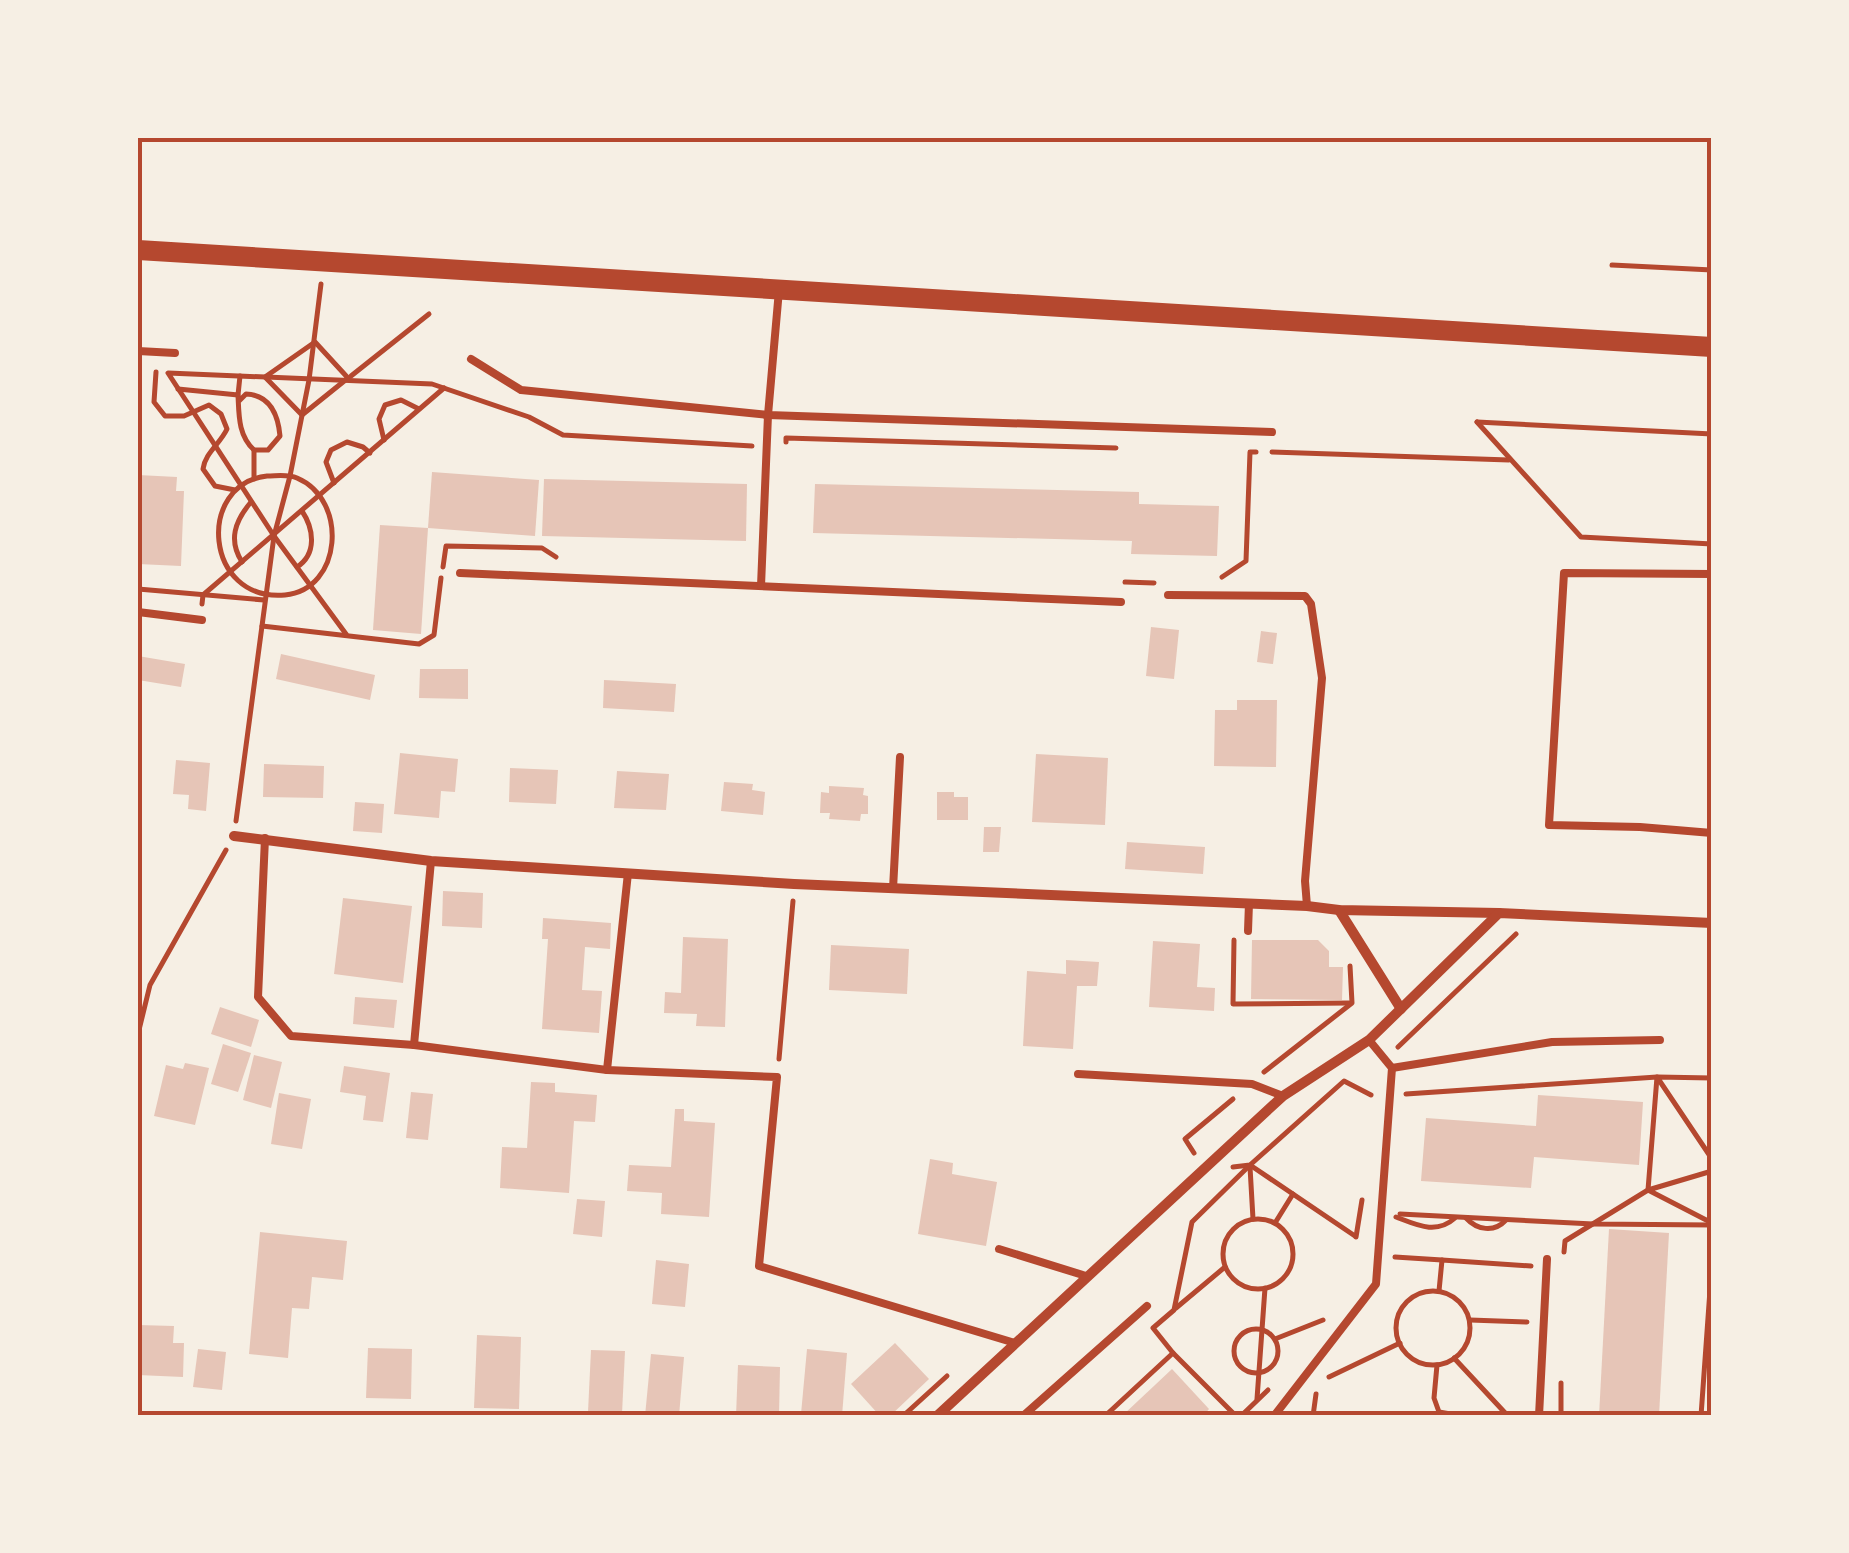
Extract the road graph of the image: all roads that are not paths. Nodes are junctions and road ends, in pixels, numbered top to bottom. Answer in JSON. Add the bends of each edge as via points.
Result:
{"nodes":[{"id":1,"x":138,"y":250,"type":"edge"},
{"id":2,"x":778,"y":290,"type":"junction"},
{"id":3,"x":1712,"y":347,"type":"edge"},
{"id":4,"x":138,"y":351,"type":"edge"},
{"id":5,"x":175,"y":353,"type":"dead end"},
{"id":6,"x":471,"y":359,"type":"dead end"},
{"id":7,"x":768,"y":415,"type":"junction"},
{"id":8,"x":1272,"y":432,"type":"dead end"},
{"id":9,"x":460,"y":572,"type":"dead end"},
{"id":10,"x":1712,"y":574,"type":"edge"},
{"id":11,"x":761,"y":586,"type":"junction"},
{"id":12,"x":1168,"y":595,"type":"dead end"},
{"id":13,"x":1121,"y":602,"type":"dead end"},
{"id":14,"x":138,"y":612,"type":"edge"},
{"id":15,"x":202,"y":620,"type":"dead end"},
{"id":16,"x":900,"y":757,"type":"dead end"},
{"id":17,"x":1712,"y":833,"type":"edge"},
{"id":18,"x":234,"y":836,"type":"road end"},
{"id":19,"x":265,"y":838,"type":"junction"},
{"id":20,"x":431,"y":861,"type":"junction"},
{"id":21,"x":628,"y":873,"type":"junction"},
{"id":22,"x":893,"y":889,"type":"junction"},
{"id":23,"x":1249,"y":903,"type":"junction"},
{"id":24,"x":1307,"y":906,"type":"junction"},
{"id":25,"x":1339,"y":910,"type":"junction"},
{"id":26,"x":1499,"y":913,"type":"junction"},
{"id":27,"x":1712,"y":922,"type":"edge"},
{"id":28,"x":1249,"y":929,"type":"road end"},
{"id":29,"x":1401,"y":1009,"type":"junction"},
{"id":30,"x":1370,"y":1040,"type":"junction"},
{"id":31,"x":1660,"y":1040,"type":"dead end"},
{"id":32,"x":414,"y":1045,"type":"junction"},
{"id":33,"x":1392,"y":1068,"type":"junction"},
{"id":34,"x":606,"y":1070,"type":"junction"},
{"id":35,"x":1078,"y":1074,"type":"dead end"},
{"id":36,"x":1283,"y":1096,"type":"junction"},
{"id":37,"x":999,"y":1249,"type":"dead end"},
{"id":38,"x":1547,"y":1263,"type":"road end"},
{"id":39,"x":1086,"y":1276,"type":"junction"},
{"id":40,"x":1147,"y":1306,"type":"dead end"},
{"id":41,"x":1015,"y":1343,"type":"junction"},
{"id":42,"x":937,"y":1416,"type":"edge"},
{"id":43,"x":1022,"y":1416,"type":"edge"},
{"id":44,"x":1274,"y":1416,"type":"edge"},
{"id":45,"x":1540,"y":1416,"type":"edge"}],
"edges":[{"from":1,"to":2,"type":"main road"},
{"from":2,"to":3,"type":"main road"},
{"from":2,"to":7,"type":"lane"},
{"from":4,"to":5,"type":"lane"},
{"from":6,"to":7,"type":"lane","via":[[521,390]]},
{"from":7,"to":8,"type":"lane"},
{"from":7,"to":11,"type":"lane"},
{"from":9,"to":11,"type":"lane"},
{"from":10,"to":17,"type":"lane","via":[[1564,572],[1549,825]]},
{"from":11,"to":13,"type":"lane"},
{"from":12,"to":24,"type":"lane","via":[[1305,596],[1310,604],[1322,678]]},
{"from":14,"to":15,"type":"lane"},
{"from":16,"to":22,"type":"lane"},
{"from":18,"to":19,"type":"street"},
{"from":19,"to":20,"type":"street"},
{"from":19,"to":32,"type":"lane","via":[[258,997],[291,1036]]},
{"from":20,"to":21,"type":"street"},
{"from":20,"to":32,"type":"lane"},
{"from":21,"to":22,"type":"street"},
{"from":21,"to":34,"type":"lane"},
{"from":22,"to":23,"type":"street"},
{"from":23,"to":24,"type":"street"},
{"from":23,"to":28,"type":"lane"},
{"from":24,"to":25,"type":"street"},
{"from":25,"to":26,"type":"street"},
{"from":25,"to":29,"type":"street"},
{"from":26,"to":27,"type":"street"},
{"from":26,"to":29,"type":"street"},
{"from":29,"to":30,"type":"street"},
{"from":30,"to":33,"type":"lane"},
{"from":30,"to":36,"type":"street"},
{"from":31,"to":33,"type":"lane","via":[[1552,1042]]},
{"from":32,"to":34,"type":"lane"},
{"from":33,"to":44,"type":"lane","via":[[1376,1284]]},
{"from":34,"to":41,"type":"lane","via":[[777,1077],[759,1266]]},
{"from":35,"to":36,"type":"lane","via":[[1252,1084]]},
{"from":36,"to":39,"type":"street"},
{"from":37,"to":39,"type":"lane"},
{"from":38,"to":45,"type":"lane"},
{"from":39,"to":41,"type":"street"},
{"from":40,"to":43,"type":"lane"},
{"from":41,"to":42,"type":"street"}]}
